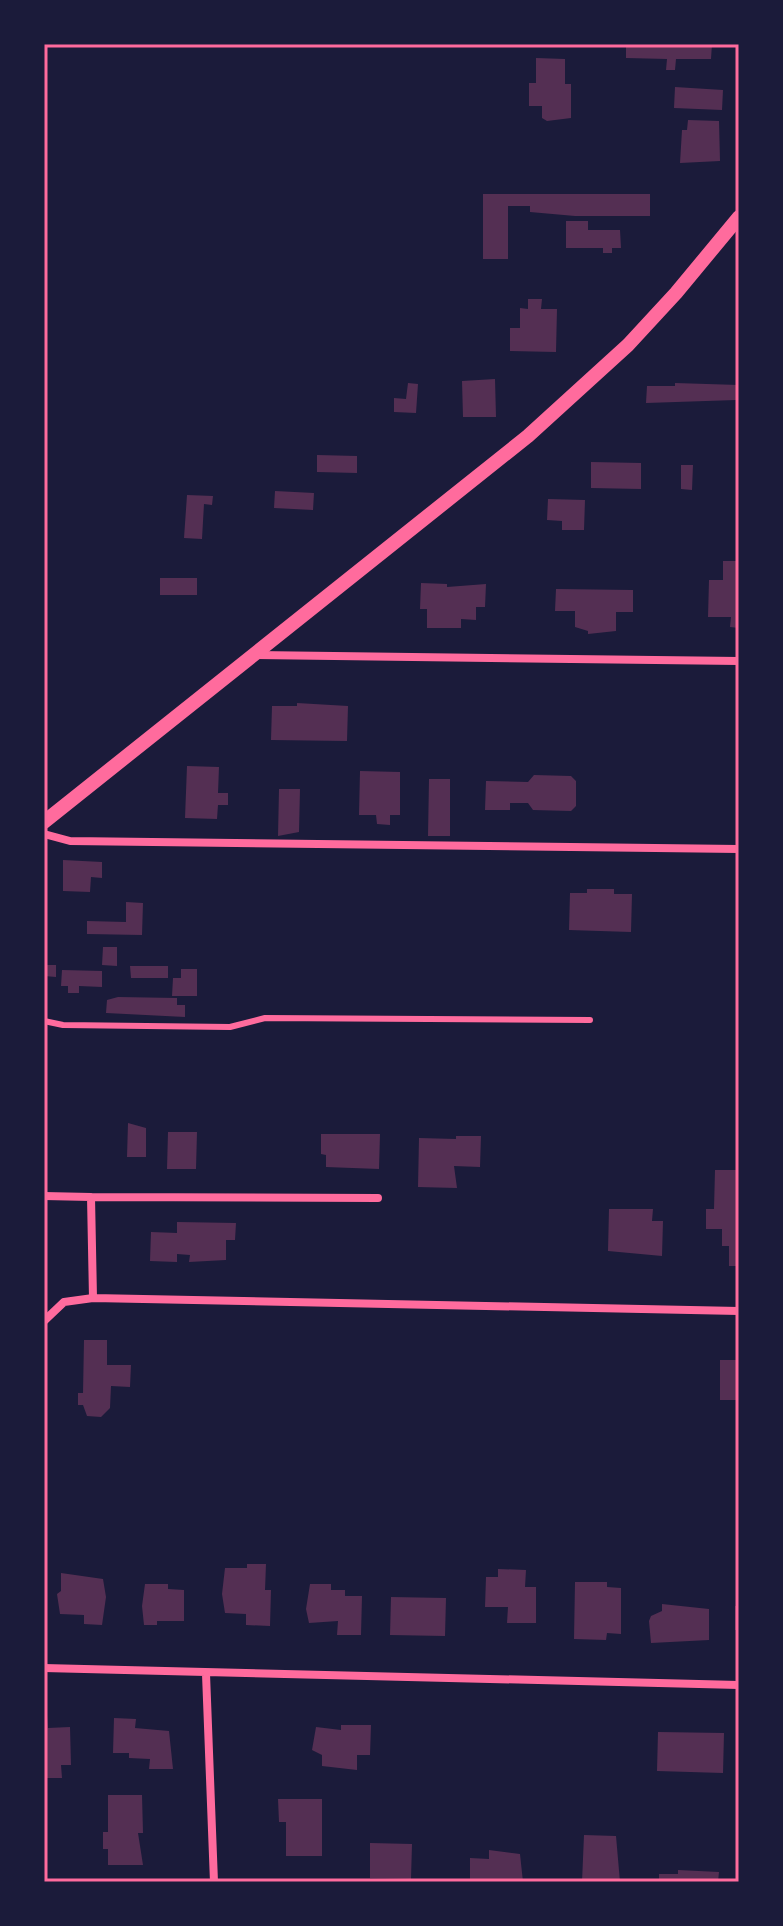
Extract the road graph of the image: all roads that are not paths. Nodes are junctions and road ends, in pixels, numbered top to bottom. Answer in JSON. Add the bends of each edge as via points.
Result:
{"nodes":[{"id":1,"x":739,"y":217,"type":"edge"},
{"id":2,"x":255,"y":655,"type":"junction"},
{"id":3,"x":739,"y":661,"type":"edge"},
{"id":4,"x":44,"y":822,"type":"edge"},
{"id":5,"x":44,"y":834,"type":"edge"},
{"id":6,"x":739,"y":849,"type":"edge"},
{"id":7,"x":590,"y":1020,"type":"dead end"},
{"id":8,"x":44,"y":1021,"type":"edge"},
{"id":9,"x":44,"y":1196,"type":"edge"},
{"id":10,"x":91,"y":1197,"type":"junction"},
{"id":11,"x":378,"y":1198,"type":"dead end"},
{"id":12,"x":93,"y":1298,"type":"junction"},
{"id":13,"x":739,"y":1311,"type":"edge"},
{"id":14,"x":44,"y":1321,"type":"edge"},
{"id":15,"x":44,"y":1668,"type":"edge"},
{"id":16,"x":206,"y":1674,"type":"junction"},
{"id":17,"x":739,"y":1685,"type":"edge"},
{"id":18,"x":214,"y":1882,"type":"edge"}],
"edges":[{"from":1,"to":2,"type":"street","via":[[667,303],[565,403]]},
{"from":2,"to":3,"type":"street"},
{"from":2,"to":4,"type":"street"},
{"from":5,"to":6,"type":"street","via":[[70,841]]},
{"from":7,"to":8,"type":"lane","via":[[265,1018],[230,1027]]},
{"from":9,"to":10,"type":"street"},
{"from":10,"to":11,"type":"street"},
{"from":10,"to":12,"type":"street"},
{"from":12,"to":13,"type":"street"},
{"from":12,"to":14,"type":"street","via":[[64,1302]]},
{"from":15,"to":16,"type":"street"},
{"from":16,"to":17,"type":"street"},
{"from":16,"to":18,"type":"street"}]}
